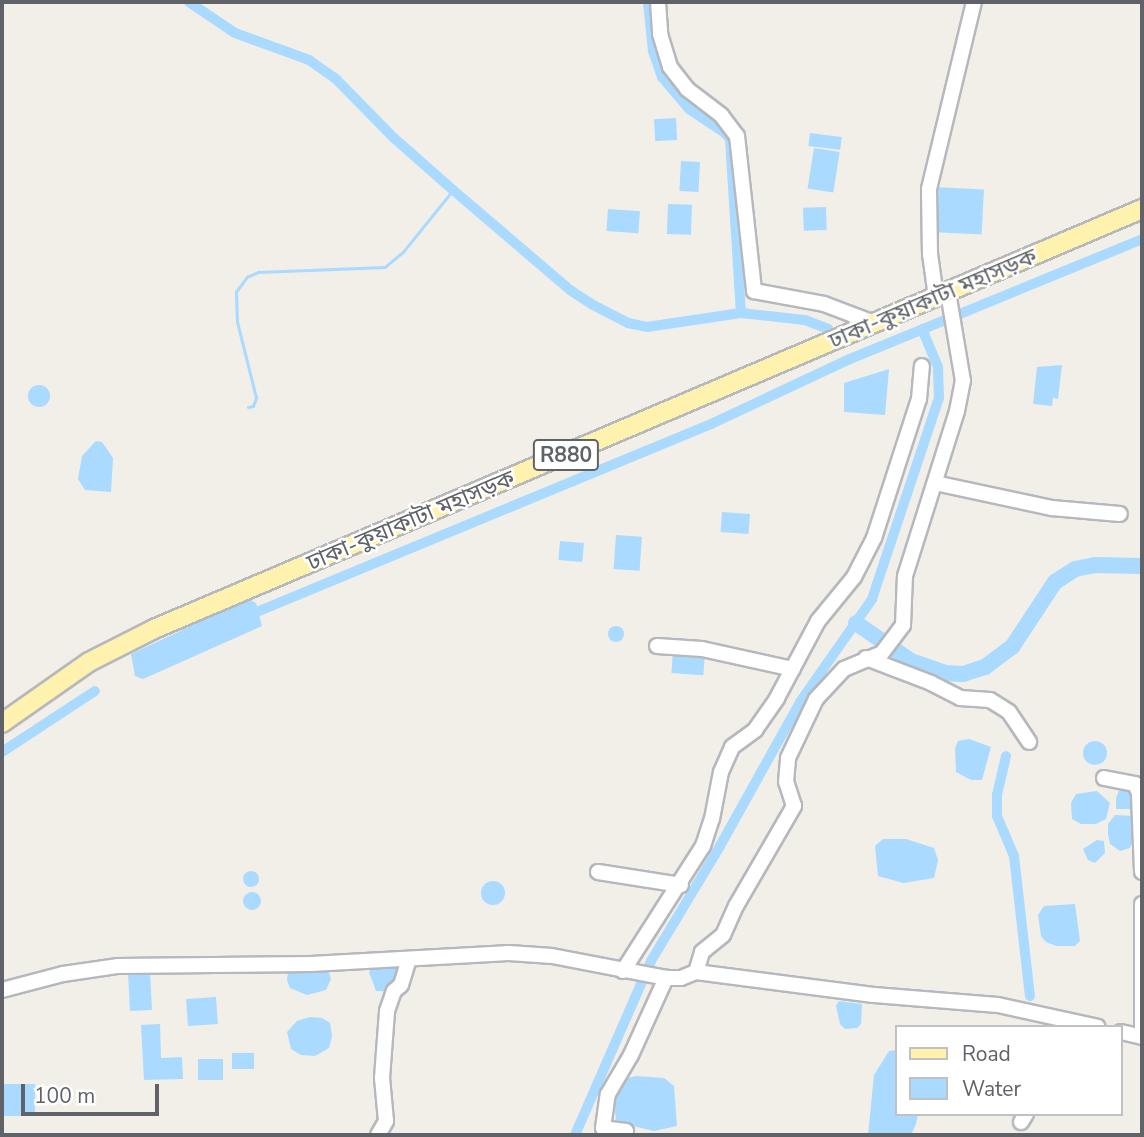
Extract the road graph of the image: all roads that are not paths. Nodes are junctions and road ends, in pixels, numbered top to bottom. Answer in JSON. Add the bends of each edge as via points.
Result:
{"nodes":[{"id":1,"x":657,"y":2,"type":"edge"},
{"id":2,"x":974,"y":2,"type":"edge"},
{"id":3,"x":1142,"y":209,"type":"edge"},
{"id":4,"x":942,"y":294,"type":"junction"},
{"id":5,"x":874,"y":323,"type":"junction"},
{"id":6,"x":922,"y":366,"type":"dead end"},
{"id":7,"x":934,"y":484,"type":"junction"},
{"id":8,"x":1120,"y":514,"type":"dead end"},
{"id":9,"x":657,"y":646,"type":"dead end"},
{"id":10,"x":866,"y":658,"type":"junction"},
{"id":11,"x":793,"y":669,"type":"junction"},
{"id":12,"x":2,"y":723,"type":"edge"},
{"id":13,"x":1029,"y":742,"type":"dead end"},
{"id":14,"x":1104,"y":778,"type":"dead end"},
{"id":15,"x":1141,"y":798,"type":"edge"},
{"id":16,"x":598,"y":872,"type":"dead end"},
{"id":17,"x":1142,"y":872,"type":"edge"},
{"id":18,"x":681,"y":885,"type":"junction"},
{"id":19,"x":1142,"y":904,"type":"edge"},
{"id":20,"x":409,"y":959,"type":"junction"},
{"id":21,"x":623,"y":971,"type":"junction"},
{"id":22,"x":696,"y":972,"type":"junction"},
{"id":23,"x":666,"y":978,"type":"junction"},
{"id":24,"x":2,"y":990,"type":"edge"},
{"id":25,"x":1075,"y":1024,"type":"edge"},
{"id":26,"x":1123,"y":1032,"type":"edge"},
{"id":27,"x":378,"y":1135,"type":"edge"},
{"id":28,"x":624,"y":1135,"type":"edge"}],
"edges":[{"from":1,"to":5,"type":"street","via":[[670,66],[687,89],[721,115],[737,136],[754,291],[824,304]]},
{"from":2,"to":4,"type":"street","via":[[929,189],[930,254]]},
{"from":3,"to":4,"type":"main road","name":"ঢাকা-কুয়াকাটা মহাসড়ক","number":"R880"},
{"from":4,"to":5,"type":"main road","name":"ঢাকা-কুয়াকাটা মহাসড়ক","number":"R880"},
{"from":4,"to":7,"type":"street","via":[[963,381]]},
{"from":5,"to":12,"type":"main road","name":"ঢাকা-কুয়াকাটা মহাসড়ক","number":"R880","via":[[154,629],[89,662]]},
{"from":6,"to":11,"type":"street","via":[[919,398],[874,538],[854,577],[818,621]]},
{"from":7,"to":8,"type":"street","via":[[1052,508]]},
{"from":7,"to":10,"type":"street","via":[[905,576],[903,625],[882,653]]},
{"from":9,"to":11,"type":"street","via":[[702,649]]},
{"from":10,"to":13,"type":"street","via":[[960,698],[990,700],[1009,712]]},
{"from":10,"to":22,"type":"street","via":[[829,683],[806,717],[788,758],[786,782],[794,806],[723,935],[702,952]]},
{"from":11,"to":18,"type":"street","via":[[755,730],[732,747],[721,772],[703,846]]},
{"from":14,"to":15,"type":"street","via":[[1135,784]]},
{"from":15,"to":17,"type":"street"},
{"from":16,"to":18,"type":"street"},
{"from":18,"to":21,"type":"street"},
{"from":19,"to":26,"type":"street","via":[[1142,1037]]},
{"from":20,"to":21,"type":"street","via":[[509,953]]},
{"from":20,"to":24,"type":"street","via":[[118,966]]},
{"from":20,"to":27,"type":"street","via":[[387,1011],[382,1078],[386,1121]]},
{"from":21,"to":23,"type":"street"},
{"from":22,"to":23,"type":"street"},
{"from":22,"to":25,"type":"street","via":[[874,995],[998,1005]]},
{"from":23,"to":28,"type":"street","via":[[608,1094],[603,1129],[626,1131]]}]}
